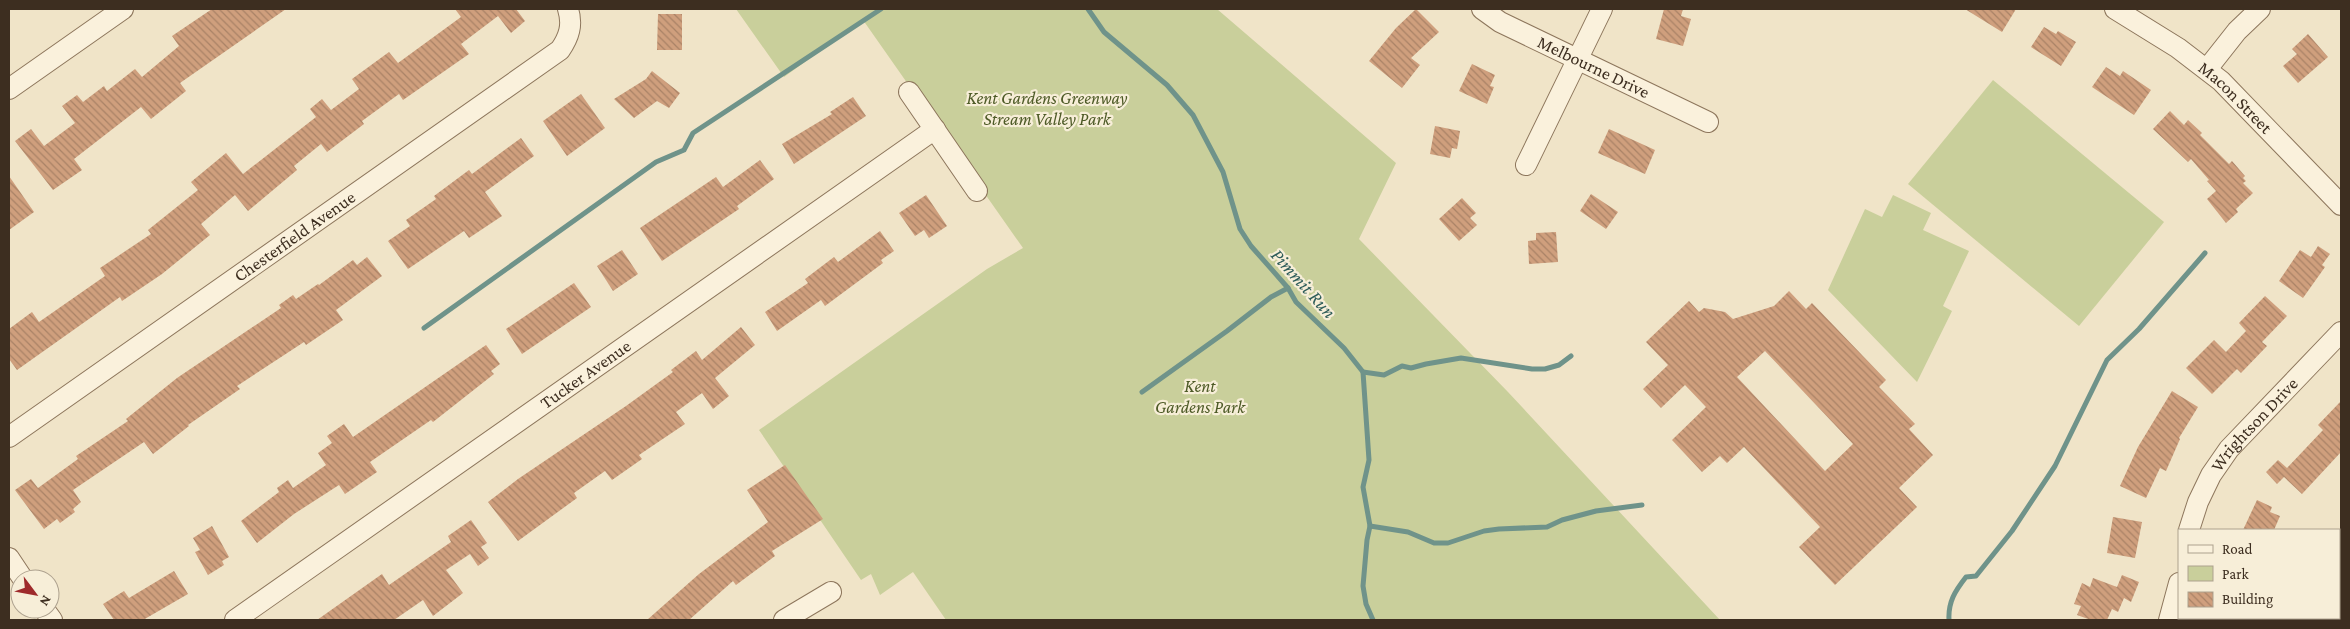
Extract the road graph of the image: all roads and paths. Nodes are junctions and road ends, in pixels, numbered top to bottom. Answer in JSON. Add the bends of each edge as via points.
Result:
{"nodes":[{"id":1,"x":123,"y":9,"type":"edge"},
{"id":2,"x":568,"y":9,"type":"edge"},
{"id":3,"x":1482,"y":9,"type":"edge"},
{"id":4,"x":1602,"y":9,"type":"edge"},
{"id":5,"x":2115,"y":9,"type":"edge"},
{"id":6,"x":2260,"y":9,"type":"edge"},
{"id":7,"x":1577,"y":59,"type":"junction"},
{"id":8,"x":2207,"y":69,"type":"junction"},
{"id":9,"x":9,"y":89,"type":"edge"},
{"id":10,"x":909,"y":92,"type":"dead end"},
{"id":11,"x":1708,"y":122,"type":"dead end"},
{"id":12,"x":935,"y":129,"type":"junction"},
{"id":13,"x":1526,"y":165,"type":"dead end"},
{"id":14,"x":977,"y":191,"type":"dead end"},
{"id":15,"x":2341,"y":205,"type":"edge"},
{"id":16,"x":2341,"y":332,"type":"edge"},
{"id":17,"x":9,"y":437,"type":"edge"},
{"id":18,"x":2189,"y":529,"type":"edge"},
{"id":19,"x":9,"y":558,"type":"edge"},
{"id":20,"x":16,"y":569,"type":"edge"},
{"id":21,"x":2178,"y":587,"type":"edge"},
{"id":22,"x":831,"y":592,"type":"dead end"},
{"id":23,"x":235,"y":620,"type":"edge"},
{"id":24,"x":784,"y":620,"type":"edge"},
{"id":25,"x":2169,"y":620,"type":"edge"}],
"edges":[{"from":1,"to":9,"type":"street"},
{"from":2,"to":17,"type":"street","name":"Chesterfield Avenue","via":[[578,31],[560,50]]},
{"from":3,"to":7,"type":"street","name":"Melbourne Drive","via":[[1500,22]]},
{"from":4,"to":7,"type":"street"},
{"from":5,"to":8,"type":"street","name":"Macon Street"},
{"from":6,"to":8,"type":"street","via":[[2237,31]]},
{"from":7,"to":11,"type":"street","name":"Melbourne Drive"},
{"from":7,"to":13,"type":"street"},
{"from":8,"to":15,"type":"street","name":"Macon Street"},
{"from":10,"to":12,"type":"street"},
{"from":12,"to":14,"type":"street"},
{"from":12,"to":23,"type":"street","name":"Tucker Avenue"},
{"from":16,"to":18,"type":"street","name":"Wrightson Drive","via":[[2229,448],[2211,475]]},
{"from":19,"to":20,"type":"street"},
{"from":21,"to":25,"type":"street"},
{"from":22,"to":24,"type":"street"}]}
